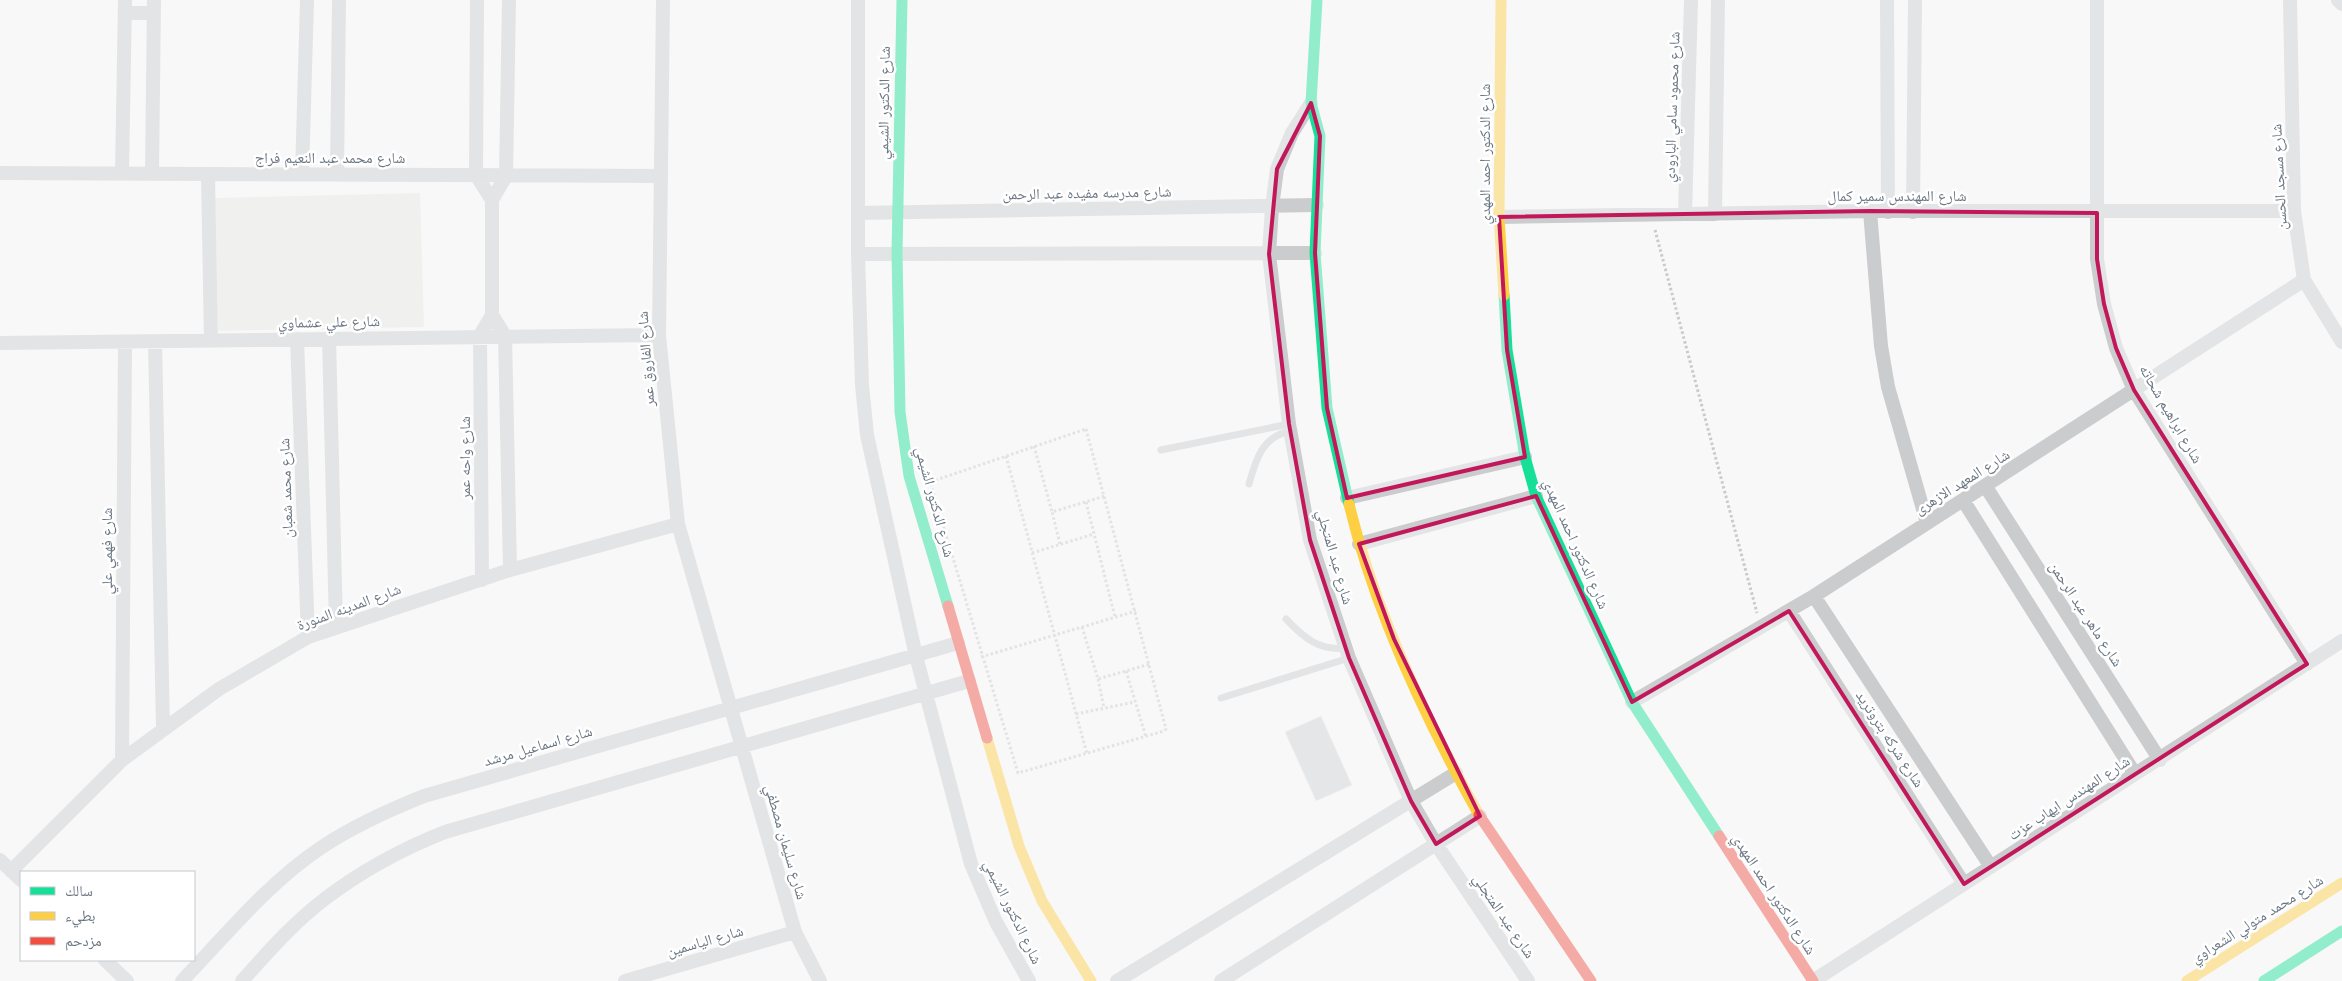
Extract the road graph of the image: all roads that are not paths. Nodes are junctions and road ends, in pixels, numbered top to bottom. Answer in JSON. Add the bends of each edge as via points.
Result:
{"nodes":[{"id":1,"x":307,"y":0,"type":"edge"},
{"id":2,"x":339,"y":0,"type":"edge"},
{"id":3,"x":476,"y":0,"type":"edge"},
{"id":4,"x":509,"y":0,"type":"edge"},
{"id":5,"x":663,"y":0,"type":"edge"},
{"id":6,"x":858,"y":0,"type":"edge"},
{"id":7,"x":902,"y":0,"type":"edge"},
{"id":8,"x":1317,"y":0,"type":"edge"},
{"id":9,"x":1501,"y":0,"type":"edge"},
{"id":10,"x":1691,"y":0,"type":"edge"},
{"id":11,"x":1718,"y":0,"type":"edge"},
{"id":12,"x":1887,"y":0,"type":"edge"},
{"id":13,"x":1915,"y":0,"type":"edge"},
{"id":14,"x":2097,"y":0,"type":"edge"},
{"id":15,"x":2290,"y":0,"type":"edge"},
{"id":16,"x":2338,"y":0,"type":"edge"},
{"id":17,"x":2342,"y":4,"type":"edge"},
{"id":18,"x":125,"y":6,"type":"edge"},
{"id":19,"x":154,"y":6,"type":"edge"},
{"id":20,"x":1311,"y":103,"type":"junction"},
{"id":21,"x":0,"y":173,"type":"edge"},
{"id":22,"x":122,"y":173,"type":"junction"},
{"id":23,"x":152,"y":174,"type":"junction"},
{"id":24,"x":208,"y":174,"type":"junction"},
{"id":25,"x":302,"y":174,"type":"junction"},
{"id":26,"x":337,"y":175,"type":"junction"},
{"id":27,"x":476,"y":175,"type":"junction"},
{"id":28,"x":506,"y":176,"type":"junction"},
{"id":29,"x":659,"y":176,"type":"junction"},
{"id":30,"x":492,"y":200,"type":"junction"},
{"id":31,"x":1317,"y":206,"type":"junction"},
{"id":32,"x":1272,"y":207,"type":"junction"},
{"id":33,"x":1870,"y":211,"type":"junction"},
{"id":34,"x":2294,"y":211,"type":"junction"},
{"id":35,"x":1888,"y":212,"type":"junction"},
{"id":36,"x":1913,"y":212,"type":"junction"},
{"id":37,"x":858,"y":213,"type":"junction"},
{"id":38,"x":897,"y":213,"type":"junction"},
{"id":39,"x":2097,"y":213,"type":"junction"},
{"id":40,"x":1685,"y":214,"type":"junction"},
{"id":41,"x":1716,"y":214,"type":"junction"},
{"id":42,"x":1500,"y":217,"type":"junction"},
{"id":43,"x":1315,"y":253,"type":"junction"},
{"id":44,"x":858,"y":254,"type":"junction"},
{"id":45,"x":897,"y":254,"type":"junction"},
{"id":46,"x":1269,"y":254,"type":"junction"},
{"id":47,"x":2304,"y":280,"type":"junction"},
{"id":48,"x":492,"y":315,"type":"junction"},
{"id":49,"x":659,"y":335,"type":"junction"},
{"id":50,"x":480,"y":336,"type":"junction"},
{"id":51,"x":505,"y":336,"type":"junction"},
{"id":52,"x":329,"y":338,"type":"junction"},
{"id":53,"x":297,"y":339,"type":"junction"},
{"id":54,"x":211,"y":340,"type":"junction"},
{"id":55,"x":125,"y":342,"type":"junction"},
{"id":56,"x":155,"y":342,"type":"junction"},
{"id":57,"x":2342,"y":342,"type":"edge"},
{"id":58,"x":0,"y":343,"type":"edge"},
{"id":59,"x":2134,"y":390,"type":"junction"},
{"id":60,"x":1289,"y":427,"type":"junction"},
{"id":61,"x":1161,"y":450,"type":"dead end"},
{"id":62,"x":1525,"y":457,"type":"junction"},
{"id":63,"x":1249,"y":484,"type":"dead end"},
{"id":64,"x":1986,"y":486,"type":"junction"},
{"id":65,"x":1536,"y":496,"type":"junction"},
{"id":66,"x":1347,"y":498,"type":"junction"},
{"id":67,"x":1963,"y":500,"type":"junction"},
{"id":68,"x":1927,"y":523,"type":"junction"},
{"id":69,"x":678,"y":524,"type":"junction"},
{"id":70,"x":1359,"y":544,"type":"junction"},
{"id":71,"x":510,"y":570,"type":"junction"},
{"id":72,"x":482,"y":580,"type":"junction"},
{"id":73,"x":1814,"y":596,"type":"junction"},
{"id":74,"x":1789,"y":611,"type":"junction"},
{"id":75,"x":1286,"y":619,"type":"dead end"},
{"id":76,"x":336,"y":627,"type":"junction"},
{"id":77,"x":308,"y":637,"type":"junction"},
{"id":78,"x":2342,"y":641,"type":"edge"},
{"id":79,"x":958,"y":643,"type":"junction"},
{"id":80,"x":1348,"y":653,"type":"junction"},
{"id":81,"x":916,"y":656,"type":"junction"},
{"id":82,"x":2306,"y":664,"type":"junction"},
{"id":83,"x":969,"y":681,"type":"junction"},
{"id":84,"x":927,"y":693,"type":"junction"},
{"id":85,"x":1221,"y":698,"type":"dead end"},
{"id":86,"x":1632,"y":702,"type":"junction"},
{"id":87,"x":730,"y":709,"type":"junction"},
{"id":88,"x":163,"y":728,"type":"junction"},
{"id":89,"x":740,"y":746,"type":"junction"},
{"id":90,"x":122,"y":760,"type":"junction"},
{"id":91,"x":2160,"y":760,"type":"junction"},
{"id":92,"x":1456,"y":773,"type":"junction"},
{"id":93,"x":2135,"y":774,"type":"junction"},
{"id":94,"x":1411,"y":801,"type":"junction"},
{"id":95,"x":1480,"y":816,"type":"junction"},
{"id":96,"x":1436,"y":844,"type":"junction"},
{"id":97,"x":0,"y":860,"type":"edge"},
{"id":98,"x":1991,"y":867,"type":"junction"},
{"id":99,"x":21,"y":871,"type":"edge"},
{"id":100,"x":16,"y":876,"type":"edge"},
{"id":101,"x":2342,"y":883,"type":"edge"},
{"id":102,"x":1964,"y":884,"type":"junction"},
{"id":103,"x":2342,"y":931,"type":"edge"},
{"id":104,"x":795,"y":932,"type":"junction"},
{"id":105,"x":106,"y":961,"type":"edge"},
{"id":106,"x":2282,"y":976,"type":"edge"},
{"id":107,"x":127,"y":981,"type":"edge"},
{"id":108,"x":182,"y":981,"type":"edge"},
{"id":109,"x":242,"y":981,"type":"edge"},
{"id":110,"x":625,"y":981,"type":"edge"},
{"id":111,"x":820,"y":981,"type":"edge"},
{"id":112,"x":1028,"y":981,"type":"edge"},
{"id":113,"x":1091,"y":981,"type":"edge"},
{"id":114,"x":1118,"y":981,"type":"edge"},
{"id":115,"x":1221,"y":981,"type":"edge"},
{"id":116,"x":1528,"y":981,"type":"edge"},
{"id":117,"x":1591,"y":981,"type":"edge"},
{"id":118,"x":1813,"y":981,"type":"edge"},
{"id":119,"x":2187,"y":981,"type":"edge"},
{"id":120,"x":2264,"y":981,"type":"edge"}],
"edges":[{"from":1,"to":25,"type":"street"},
{"from":2,"to":26,"type":"street"},
{"from":3,"to":27,"type":"street"},
{"from":4,"to":28,"type":"street"},
{"from":5,"to":29,"type":"street","name":"شارع الفاروق عمر"},
{"from":6,"to":37,"type":"street","name":"شارع الدكتور الشيمي"},
{"from":7,"to":38,"type":"street","name":"شارع الدكتور الشيمي"},
{"from":8,"to":20,"type":"street","name":"شارع عبد المتجلي"},
{"from":9,"to":42,"type":"street","name":"شارع الدكتور احمد المهدي"},
{"from":10,"to":40,"type":"street","name":"شارع محمود سامي البارودي"},
{"from":11,"to":41,"type":"street"},
{"from":12,"to":35,"type":"street"},
{"from":13,"to":36,"type":"street"},
{"from":14,"to":39,"type":"street","name":"شارع ابراهيم شحاته"},
{"from":15,"to":34,"type":"street","name":"شارع مسجد الحسن"},
{"from":16,"to":17,"type":"street"},
{"from":18,"to":19,"type":"street"},
{"from":18,"to":22,"type":"street"},
{"from":19,"to":23,"type":"street"},
{"from":20,"to":31,"type":"street","name":"شارع عبد المتجلي","via":[[1320,136]]},
{"from":20,"to":32,"type":"street","name":"شارع عبد المتجلي","via":[[1292,134],[1278,169]]},
{"from":21,"to":22,"type":"street","name":"شارع محمد عبد النعيم فراج"},
{"from":22,"to":23,"type":"street","name":"شارع محمد عبد النعيم فراج"},
{"from":23,"to":24,"type":"street","name":"شارع محمد عبد النعيم فراج"},
{"from":24,"to":25,"type":"street","name":"شارع محمد عبد النعيم فراج"},
{"from":24,"to":54,"type":"street"},
{"from":25,"to":26,"type":"street","name":"شارع محمد عبد النعيم فراج"},
{"from":26,"to":27,"type":"street","name":"شارع محمد عبد النعيم فراج"},
{"from":27,"to":28,"type":"street","name":"شارع محمد عبد النعيم فراج"},
{"from":27,"to":30,"type":"street"},
{"from":28,"to":29,"type":"street","name":"شارع محمد عبد النعيم فراج"},
{"from":28,"to":30,"type":"street"},
{"from":29,"to":49,"type":"street","name":"شارع الفاروق عمر"},
{"from":30,"to":48,"type":"street"},
{"from":31,"to":32,"type":"street","name":"شارع مدرسه مفيده عبد الرحمن"},
{"from":31,"to":43,"type":"street","name":"شارع عبد المتجلي"},
{"from":32,"to":38,"type":"street","name":"شارع مدرسه مفيده عبد الرحمن"},
{"from":32,"to":46,"type":"street","name":"شارع عبد المتجلي"},
{"from":33,"to":35,"type":"street","name":"شارع المهندس سمير كمال"},
{"from":33,"to":41,"type":"street","name":"شارع المهندس سمير كمال"},
{"from":33,"to":68,"type":"street","via":[[1881,346],[1892,403]]},
{"from":34,"to":39,"type":"street","name":"شارع المهندس سمير كمال"},
{"from":34,"to":47,"type":"street","name":"شارع مسجد الحسن"},
{"from":35,"to":36,"type":"street","name":"شارع المهندس سمير كمال"},
{"from":36,"to":39,"type":"street","name":"شارع المهندس سمير كمال"},
{"from":37,"to":38,"type":"street","name":"شارع مدرسه مفيده عبد الرحمن"},
{"from":37,"to":44,"type":"street","name":"شارع الدكتور الشيمي"},
{"from":38,"to":45,"type":"street","name":"شارع الدكتور الشيمي"},
{"from":39,"to":59,"type":"street","name":"شارع ابراهيم شحاته","via":[[2097,259],[2104,304],[2116,348]]},
{"from":40,"to":41,"type":"street","name":"شارع المهندس سمير كمال"},
{"from":40,"to":42,"type":"street","name":"شارع المهندس سمير كمال"},
{"from":42,"to":62,"type":"street","name":"شارع الدكتور احمد المهدي","via":[[1507,350]]},
{"from":43,"to":46,"type":"street"},
{"from":43,"to":66,"type":"street","name":"شارع عبد المتجلي","via":[[1327,408]]},
{"from":44,"to":45,"type":"street"},
{"from":44,"to":81,"type":"street","name":"شارع الدكتور الشيمي","via":[[862,385],[867,435]]},
{"from":45,"to":46,"type":"street"},
{"from":45,"to":79,"type":"street","name":"شارع الدكتور الشيمي","via":[[900,412],[905,455]]},
{"from":46,"to":60,"type":"street","name":"شارع عبد المتجلي"},
{"from":47,"to":57,"type":"street","name":"شارع مسجد الحسن"},
{"from":47,"to":59,"type":"street","name":"شارع المعهد الازهرى"},
{"from":48,"to":50,"type":"street"},
{"from":48,"to":51,"type":"street"},
{"from":49,"to":51,"type":"street","name":"شارع علي عشماوي"},
{"from":49,"to":69,"type":"street","name":"شارع الفاروق عمر"},
{"from":50,"to":51,"type":"street","name":"شارع علي عشماوي"},
{"from":50,"to":52,"type":"street","name":"شارع علي عشماوي"},
{"from":50,"to":72,"type":"street","name":"شارع واحه عمر"},
{"from":51,"to":71,"type":"street"},
{"from":52,"to":53,"type":"street","name":"شارع علي عشماوي"},
{"from":52,"to":76,"type":"street"},
{"from":53,"to":54,"type":"street","name":"شارع علي عشماوي"},
{"from":53,"to":77,"type":"street","name":"شارع محمد شعبان"},
{"from":54,"to":56,"type":"street","name":"شارع علي عشماوي"},
{"from":55,"to":56,"type":"street","name":"شارع علي عشماوي"},
{"from":55,"to":58,"type":"street","name":"شارع علي عشماوي"},
{"from":55,"to":90,"type":"street","name":"شارع فهمي علي"},
{"from":56,"to":88,"type":"street"},
{"from":59,"to":64,"type":"street","name":"شارع المعهد الازهرى"},
{"from":59,"to":82,"type":"street","name":"شارع ابراهيم شحاته"},
{"from":60,"to":61,"type":"lane"},
{"from":60,"to":63,"type":"lane","via":[[1259,452]]},
{"from":60,"to":80,"type":"street","name":"شارع عبد المتجلي","via":[[1310,540]]},
{"from":62,"to":65,"type":"street","name":"شارع الدكتور احمد المهدي"},
{"from":62,"to":66,"type":"street"},
{"from":64,"to":67,"type":"street","name":"شارع المعهد الازهرى"},
{"from":64,"to":91,"type":"street","name":"شارع ماهر عبد الرحمن"},
{"from":65,"to":70,"type":"street"},
{"from":65,"to":86,"type":"street","name":"شارع الدكتور احمد المهدي"},
{"from":66,"to":70,"type":"street","name":"شارع عبد المتجلي"},
{"from":67,"to":68,"type":"street","name":"شارع المعهد الازهرى"},
{"from":67,"to":93,"type":"street"},
{"from":68,"to":73,"type":"street","name":"شارع المعهد الازهرى"},
{"from":69,"to":71,"type":"street","name":"شارع المدينه المنورة"},
{"from":69,"to":87,"type":"street","name":"شارع الفاروق عمر"},
{"from":70,"to":92,"type":"street","name":"شارع عبد المتجلي","via":[[1394,639]]},
{"from":71,"to":72,"type":"street","name":"شارع المدينه المنورة"},
{"from":72,"to":76,"type":"street","name":"شارع المدينه المنورة"},
{"from":73,"to":74,"type":"street","name":"شارع المعهد الازهرى"},
{"from":73,"to":98,"type":"street","name":"شارع شركه بتروتريد"},
{"from":74,"to":86,"type":"street","name":"شارع المعهد الازهرى"},
{"from":74,"to":102,"type":"street","name":"شارع شركه بتروتريد"},
{"from":75,"to":80,"type":"lane","via":[[1316,644]]},
{"from":76,"to":77,"type":"street","name":"شارع المدينه المنورة"},
{"from":77,"to":88,"type":"street","name":"شارع المدينه المنورة","via":[[219,689]]},
{"from":78,"to":82,"type":"street","name":"شارع المهندس ايهاب عزت"},
{"from":79,"to":81,"type":"street","name":"شارع اسماعيل مرشد"},
{"from":79,"to":83,"type":"street","name":"شارع الدكتور الشيمي"},
{"from":80,"to":85,"type":"lane"},
{"from":80,"to":94,"type":"street","name":"شارع عبد المتجلي"},
{"from":81,"to":84,"type":"street","name":"شارع الدكتور الشيمي"},
{"from":81,"to":87,"type":"street","name":"شارع اسماعيل مرشد"},
{"from":82,"to":91,"type":"street","name":"شارع المهندس ايهاب عزت"},
{"from":83,"to":84,"type":"street"},
{"from":83,"to":113,"type":"street","name":"شارع الدكتور الشيمي","via":[[1019,846],[1042,901]]},
{"from":84,"to":89,"type":"street"},
{"from":84,"to":112,"type":"street","name":"شارع الدكتور الشيمي","via":[[970,864]]},
{"from":86,"to":118,"type":"street","name":"شارع الدكتور احمد المهدي"},
{"from":87,"to":89,"type":"street","name":"شارع سليمان مصطفي"},
{"from":87,"to":108,"type":"street","name":"شارع اسماعيل مرشد","via":[[424,796],[371,818],[321,848],[276,884]]},
{"from":88,"to":90,"type":"street","name":"شارع المدينه المنورة"},
{"from":89,"to":104,"type":"street","name":"شارع سليمان مصطفي"},
{"from":89,"to":109,"type":"street","via":[[445,832],[402,849],[324,899]]},
{"from":90,"to":99,"type":"street","name":"شارع المدينه المنورة"},
{"from":91,"to":93,"type":"street","name":"شارع المهندس ايهاب عزت"},
{"from":92,"to":94,"type":"street"},
{"from":92,"to":95,"type":"street","name":"شارع عبد المتجلي"},
{"from":93,"to":98,"type":"street","name":"شارع المهندس ايهاب عزت"},
{"from":94,"to":96,"type":"street","name":"شارع عبد المتجلي"},
{"from":94,"to":114,"type":"street"},
{"from":95,"to":96,"type":"street"},
{"from":95,"to":117,"type":"street","name":"شارع عبد المتجلي"},
{"from":96,"to":115,"type":"street"},
{"from":96,"to":116,"type":"street","name":"شارع عبد المتجلي"},
{"from":97,"to":100,"type":"street"},
{"from":98,"to":102,"type":"street","name":"شارع المهندس ايهاب عزت"},
{"from":101,"to":119,"type":"street","name":"شارع محمد متولي الشعراوي"},
{"from":102,"to":118,"type":"street","name":"شارع المهندس ايهاب عزت"},
{"from":103,"to":106,"type":"street"},
{"from":104,"to":110,"type":"street","name":"شارع الياسمين"},
{"from":104,"to":111,"type":"street","name":"شارع سليمان مصطفي"},
{"from":105,"to":107,"type":"street"},
{"from":106,"to":120,"type":"street"}]}
